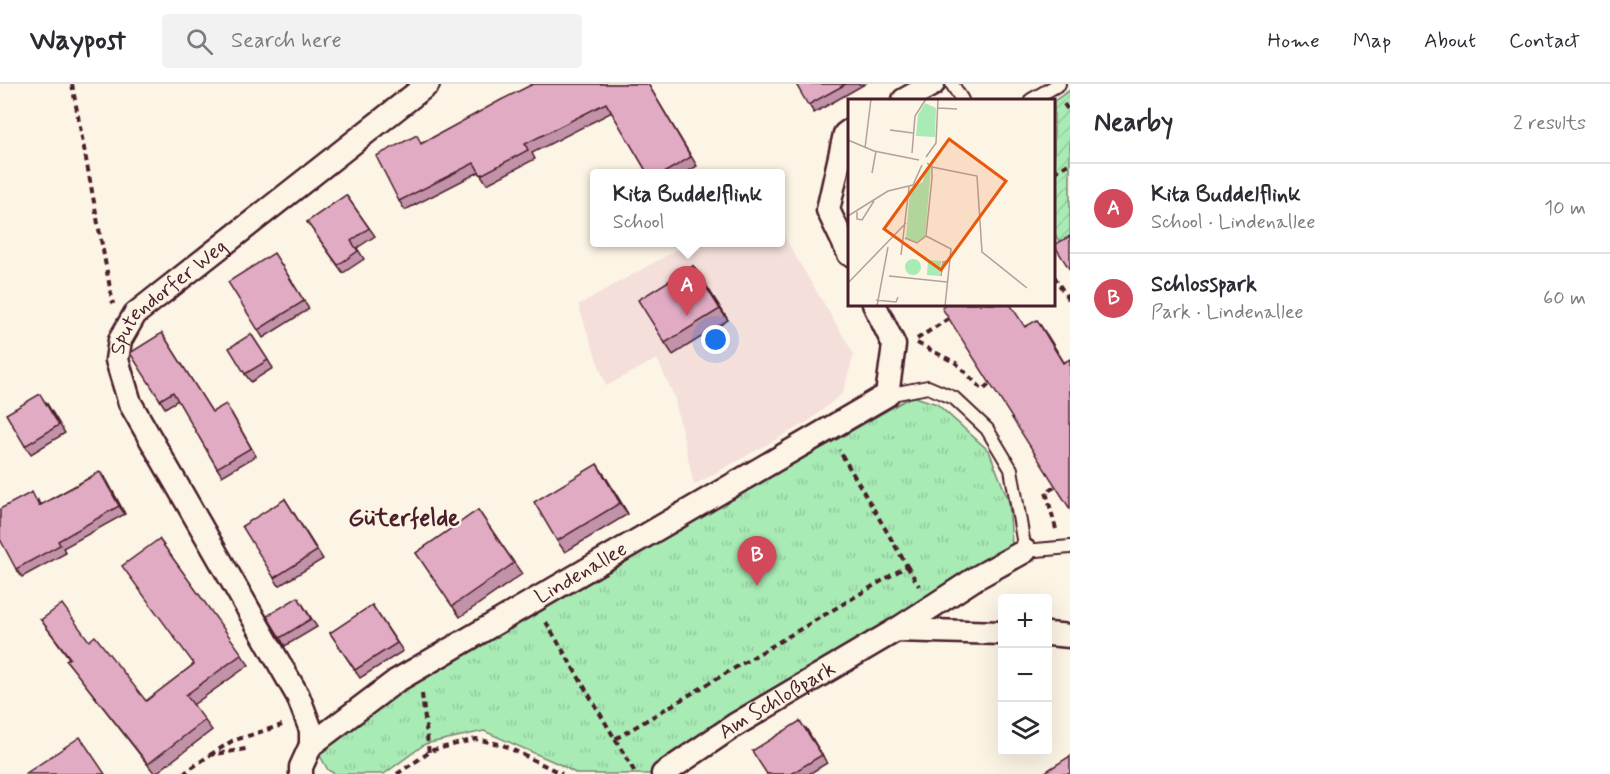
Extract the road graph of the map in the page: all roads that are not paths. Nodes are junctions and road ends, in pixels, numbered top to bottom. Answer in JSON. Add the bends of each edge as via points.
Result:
{"nodes":[{"id":1,"x":428,"y":84,"type":"edge"},
{"id":2,"x":933,"y":84,"type":"edge"},
{"id":3,"x":951,"y":84,"type":"edge"},
{"id":4,"x":1059,"y":84,"type":"edge"},
{"id":5,"x":906,"y":99,"type":"edge"},
{"id":6,"x":961,"y":99,"type":"edge"},
{"id":7,"x":1034,"y":99,"type":"edge"},
{"id":8,"x":848,"y":132,"type":"edge"},
{"id":9,"x":848,"y":252,"type":"edge"},
{"id":10,"x":875,"y":306,"type":"edge"},
{"id":11,"x":887,"y":395,"type":"junction"},
{"id":12,"x":1070,"y":547,"type":"edge"},
{"id":13,"x":1025,"y":551,"type":"junction"},
{"id":14,"x":896,"y":630,"type":"junction"},
{"id":15,"x":998,"y":633,"type":"edge"},
{"id":16,"x":1052,"y":634,"type":"edge"},
{"id":17,"x":1070,"y":636,"type":"edge"},
{"id":18,"x":311,"y":745,"type":"junction"},
{"id":19,"x":301,"y":774,"type":"edge"},
{"id":20,"x":663,"y":774,"type":"edge"}],
"edges":[{"from":1,"to":18,"type":"street","name":"Sputendorfer Weg","via":[[135,314],[120,340],[117,360],[130,403],[298,696],[311,730]]},
{"from":2,"to":5,"type":"street"},
{"from":3,"to":6,"type":"lane"},
{"from":4,"to":7,"type":"lane"},
{"from":8,"to":9,"type":"street","via":[[828,210]]},
{"from":10,"to":11,"type":"street","via":[[894,345]]},
{"from":11,"to":13,"type":"lane","name":"Lindenallee","via":[[928,387],[954,398],[987,429],[1011,469]]},
{"from":11,"to":18,"type":"street","name":"Lindenallee","via":[[396,681]]},
{"from":12,"to":13,"type":"lane"},
{"from":13,"to":14,"type":"street","name":"Am Schloßpark"},
{"from":14,"to":15,"type":"street"},
{"from":14,"to":20,"type":"street","name":"Am Schloßpark","via":[[735,725]]},
{"from":16,"to":17,"type":"street"},
{"from":18,"to":19,"type":"street"}]}
